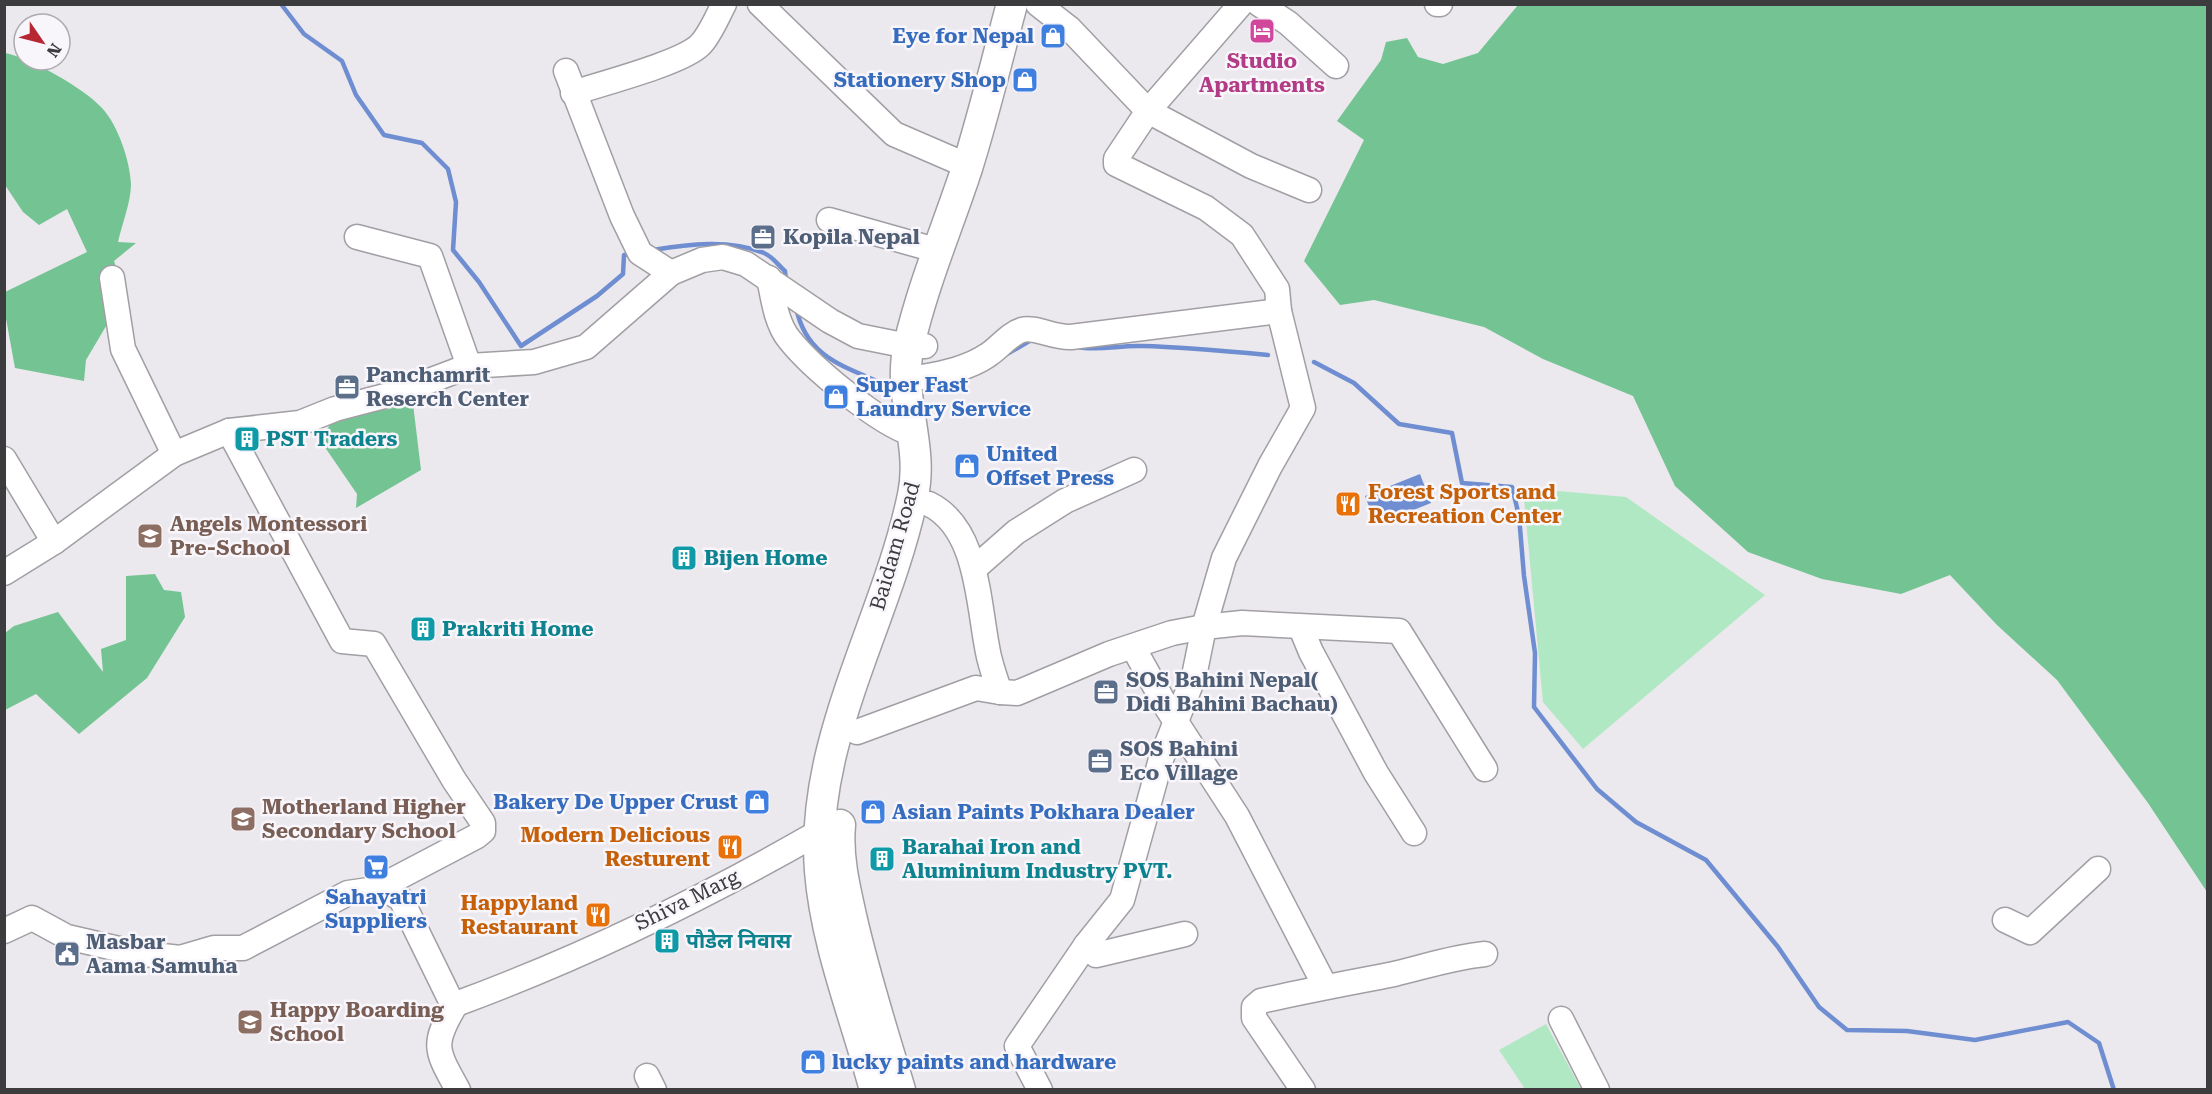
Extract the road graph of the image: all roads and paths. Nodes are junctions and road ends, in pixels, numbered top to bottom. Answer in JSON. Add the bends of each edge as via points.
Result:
{"nodes":[{"id":1,"x":724,"y":4,"type":"edge"},
{"id":2,"x":760,"y":4,"type":"edge"},
{"id":3,"x":1012,"y":4,"type":"edge"},
{"id":4,"x":1026,"y":4,"type":"edge"},
{"id":5,"x":1038,"y":4,"type":"edge"},
{"id":6,"x":1241,"y":4,"type":"edge"},
{"id":7,"x":1259,"y":4,"type":"edge"},
{"id":8,"x":1336,"y":66,"type":"dead end"},
{"id":9,"x":1148,"y":111,"type":"junction"},
{"id":10,"x":968,"y":166,"type":"junction"},
{"id":11,"x":1309,"y":190,"type":"dead end"},
{"id":12,"x":829,"y":220,"type":"dead end"},
{"id":13,"x":357,"y":237,"type":"dead end"},
{"id":14,"x":939,"y":251,"type":"junction"},
{"id":15,"x":671,"y":273,"type":"junction"},
{"id":16,"x":112,"y":278,"type":"dead end"},
{"id":17,"x":769,"y":278,"type":"junction"},
{"id":18,"x":1279,"y":311,"type":"junction"},
{"id":19,"x":917,"y":346,"type":"junction"},
{"id":20,"x":469,"y":366,"type":"junction"},
{"id":21,"x":922,"y":377,"type":"junction"},
{"id":22,"x":229,"y":431,"type":"junction"},
{"id":23,"x":913,"y":434,"type":"junction"},
{"id":24,"x":174,"y":454,"type":"junction"},
{"id":25,"x":4,"y":459,"type":"edge"},
{"id":26,"x":1134,"y":470,"type":"dead end"},
{"id":27,"x":929,"y":504,"type":"junction"},
{"id":28,"x":54,"y":542,"type":"junction"},
{"id":29,"x":975,"y":568,"type":"junction"},
{"id":30,"x":4,"y":573,"type":"edge"},
{"id":31,"x":1203,"y":627,"type":"junction"},
{"id":32,"x":1301,"y":628,"type":"junction"},
{"id":33,"x":1132,"y":647,"type":"junction"},
{"id":34,"x":1000,"y":692,"type":"junction"},
{"id":35,"x":1177,"y":720,"type":"junction"},
{"id":36,"x":857,"y":732,"type":"junction"},
{"id":37,"x":1485,"y":769,"type":"dead end"},
{"id":38,"x":819,"y":832,"type":"junction"},
{"id":39,"x":1414,"y":833,"type":"dead end"},
{"id":40,"x":2098,"y":869,"type":"dead end"},
{"id":41,"x":376,"y":889,"type":"junction"},
{"id":42,"x":2005,"y":920,"type":"dead end"},
{"id":43,"x":4,"y":931,"type":"edge"},
{"id":44,"x":1185,"y":934,"type":"dead end"},
{"id":45,"x":1086,"y":945,"type":"junction"},
{"id":46,"x":1485,"y":954,"type":"dead end"},
{"id":47,"x":1325,"y":986,"type":"junction"},
{"id":48,"x":456,"y":1004,"type":"junction"},
{"id":49,"x":1561,"y":1019,"type":"dead end"},
{"id":50,"x":458,"y":1089,"type":"edge"},
{"id":51,"x":875,"y":1089,"type":"edge"},
{"id":52,"x":900,"y":1089,"type":"edge"},
{"id":53,"x":1040,"y":1089,"type":"edge"},
{"id":54,"x":1303,"y":1089,"type":"edge"},
{"id":55,"x":1597,"y":1089,"type":"edge"}],
"edges":[{"from":1,"to":15,"type":"street","via":[[700,45],[689,51],[646,70],[570,82],[640,253]]},
{"from":2,"to":10,"type":"street","via":[[894,134]]},
{"from":3,"to":10,"type":"main road","name":"Baidam Road"},
{"from":4,"to":19,"type":"main road","name":"Baidam Road","via":[[982,170]]},
{"from":5,"to":9,"type":"street","via":[[1070,29]]},
{"from":6,"to":9,"type":"street"},
{"from":7,"to":8,"type":"street","via":[[1288,23]]},
{"from":9,"to":11,"type":"street","via":[[1251,166]]},
{"from":9,"to":18,"type":"street","via":[[1116,164],[1206,208],[1242,235],[1277,289]]},
{"from":10,"to":14,"type":"main road","name":"Baidam Road"},
{"from":12,"to":14,"type":"street"},
{"from":13,"to":20,"type":"street","via":[[430,256]]},
{"from":14,"to":19,"type":"main road","name":"Baidam Road"},
{"from":15,"to":17,"type":"street","via":[[702,260],[723,257],[746,264]]},
{"from":15,"to":20,"type":"street","via":[[586,346],[534,362]]},
{"from":16,"to":24,"type":"street","via":[[123,349]]},
{"from":17,"to":19,"type":"street","via":[[858,336]]},
{"from":17,"to":23,"type":"street","via":[[788,338],[841,389],[897,429]]},
{"from":18,"to":21,"type":"street","via":[[1071,338],[1054,338],[1032,328],[1019,331],[967,366]]},
{"from":18,"to":31,"type":"street","via":[[1303,408],[1224,558]]},
{"from":19,"to":21,"type":"main road","name":"Baidam Road"},
{"from":19,"to":23,"type":"main road","name":"Baidam Road","via":[[905,378]]},
{"from":20,"to":22,"type":"street","via":[[300,423]]},
{"from":21,"to":27,"type":"main road","name":"Baidam Road","via":[[934,460]]},
{"from":22,"to":24,"type":"street"},
{"from":22,"to":41,"type":"street","via":[[342,641],[374,644],[483,823],[483,831],[477,836]]},
{"from":23,"to":38,"type":"main road","name":"Baidam Road","via":[[917,462],[912,500],[833,748]]},
{"from":24,"to":28,"type":"street"},
{"from":25,"to":28,"type":"street"},
{"from":26,"to":29,"type":"street","via":[[1065,501],[1016,532]]},
{"from":27,"to":29,"type":"street","via":[[948,516]]},
{"from":27,"to":36,"type":"main road","name":"Baidam Road"},
{"from":28,"to":30,"type":"street"},
{"from":29,"to":34,"type":"street","via":[[989,657]]},
{"from":31,"to":32,"type":"street","via":[[1242,623]]},
{"from":31,"to":33,"type":"street"},
{"from":31,"to":35,"type":"street","via":[[1194,676]]},
{"from":32,"to":37,"type":"street","via":[[1399,631]]},
{"from":32,"to":39,"type":"street","via":[[1376,773]]},
{"from":33,"to":34,"type":"street","via":[[1017,693]]},
{"from":33,"to":35,"type":"street"},
{"from":34,"to":36,"type":"street","via":[[976,688]]},
{"from":35,"to":45,"type":"street","via":[[1161,759],[1122,900]]},
{"from":35,"to":47,"type":"street","via":[[1237,816]]},
{"from":36,"to":52,"type":"main road","name":"Baidam Road","via":[[842,800],[838,836],[841,867],[862,964]]},
{"from":38,"to":48,"type":"street","name":"Shiva Marg","via":[[525,979]]},
{"from":38,"to":51,"type":"main road","name":"Baidam Road","via":[[825,912]]},
{"from":40,"to":42,"type":"street","via":[[2030,932]]},
{"from":41,"to":43,"type":"street","via":[[348,893],[243,948],[214,948],[180,958],[136,953],[67,937],[32,918]]},
{"from":41,"to":48,"type":"street","via":[[401,899]]},
{"from":44,"to":45,"type":"street","via":[[1096,955]]},
{"from":45,"to":53,"type":"street","via":[[1017,1046]]},
{"from":46,"to":47,"type":"street"},
{"from":47,"to":54,"type":"street","via":[[1261,1001],[1254,1007],[1254,1017]]},
{"from":48,"to":50,"type":"street","via":[[441,1030],[439,1057]]},
{"from":49,"to":55,"type":"street"}]}
